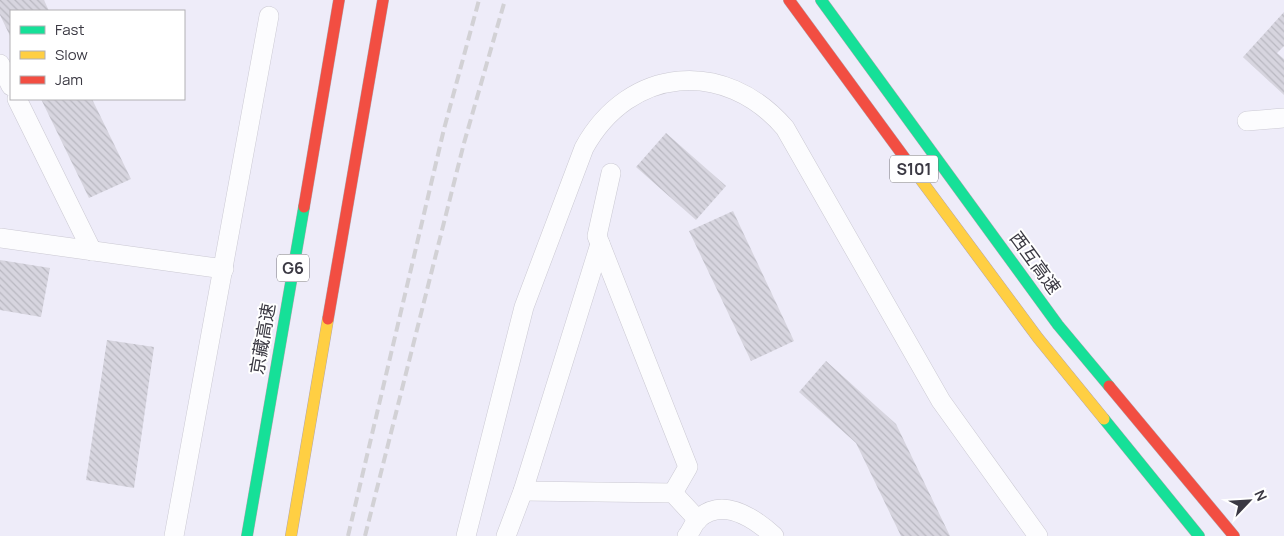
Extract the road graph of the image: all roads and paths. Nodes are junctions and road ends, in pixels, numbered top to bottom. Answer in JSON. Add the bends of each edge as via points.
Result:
{"nodes":[{"id":1,"x":339,"y":0,"type":"edge"},
{"id":2,"x":383,"y":0,"type":"edge"},
{"id":3,"x":790,"y":0,"type":"edge"},
{"id":4,"x":821,"y":0,"type":"edge"},
{"id":5,"x":270,"y":16,"type":"dead end"},
{"id":6,"x":0,"y":64,"type":"edge"},
{"id":7,"x":10,"y":84,"type":"edge"},
{"id":8,"x":17,"y":100,"type":"edge"},
{"id":9,"x":1284,"y":118,"type":"edge"},
{"id":10,"x":1247,"y":121,"type":"dead end"},
{"id":11,"x":611,"y":173,"type":"dead end"},
{"id":12,"x":0,"y":238,"type":"edge"},
{"id":13,"x":600,"y":244,"type":"junction"},
{"id":14,"x":92,"y":251,"type":"junction"},
{"id":15,"x":224,"y":269,"type":"junction"},
{"id":16,"x":523,"y":491,"type":"junction"},
{"id":17,"x":673,"y":493,"type":"junction"},
{"id":18,"x":698,"y":520,"type":"junction"},
{"id":19,"x":174,"y":536,"type":"edge"},
{"id":20,"x":247,"y":536,"type":"edge"},
{"id":21,"x":291,"y":536,"type":"edge"},
{"id":22,"x":466,"y":536,"type":"edge"},
{"id":23,"x":506,"y":536,"type":"edge"},
{"id":24,"x":687,"y":536,"type":"edge"},
{"id":25,"x":774,"y":536,"type":"edge"},
{"id":26,"x":1038,"y":536,"type":"edge"},
{"id":27,"x":1199,"y":536,"type":"edge"},
{"id":28,"x":1234,"y":536,"type":"edge"}],
"edges":[{"from":1,"to":20,"type":"highway","name":"京藏高速","number":"G6"},
{"from":2,"to":21,"type":"highway","number":"G6"},
{"from":3,"to":27,"type":"highway","number":"S101","via":[[1038,338]]},
{"from":4,"to":28,"type":"highway","name":"西互高速","number":"S101","via":[[1058,325]]},
{"from":5,"to":15,"type":"street"},
{"from":6,"to":7,"type":"street"},
{"from":8,"to":14,"type":"street"},
{"from":9,"to":10,"type":"street"},
{"from":11,"to":13,"type":"street","via":[[597,236]]},
{"from":12,"to":14,"type":"street"},
{"from":13,"to":16,"type":"street"},
{"from":13,"to":17,"type":"street","via":[[688,468]]},
{"from":14,"to":15,"type":"street"},
{"from":15,"to":19,"type":"street"},
{"from":16,"to":17,"type":"street"},
{"from":16,"to":23,"type":"street"},
{"from":17,"to":18,"type":"street"},
{"from":18,"to":24,"type":"street"},
{"from":18,"to":25,"type":"street","via":[[712,511],[733,509],[761,524]]},
{"from":22,"to":26,"type":"street","via":[[524,307],[584,148],[593,132],[617,106],[648,88],[683,80],[716,83],[748,95],[762,104],[785,128],[941,401]]}]}
